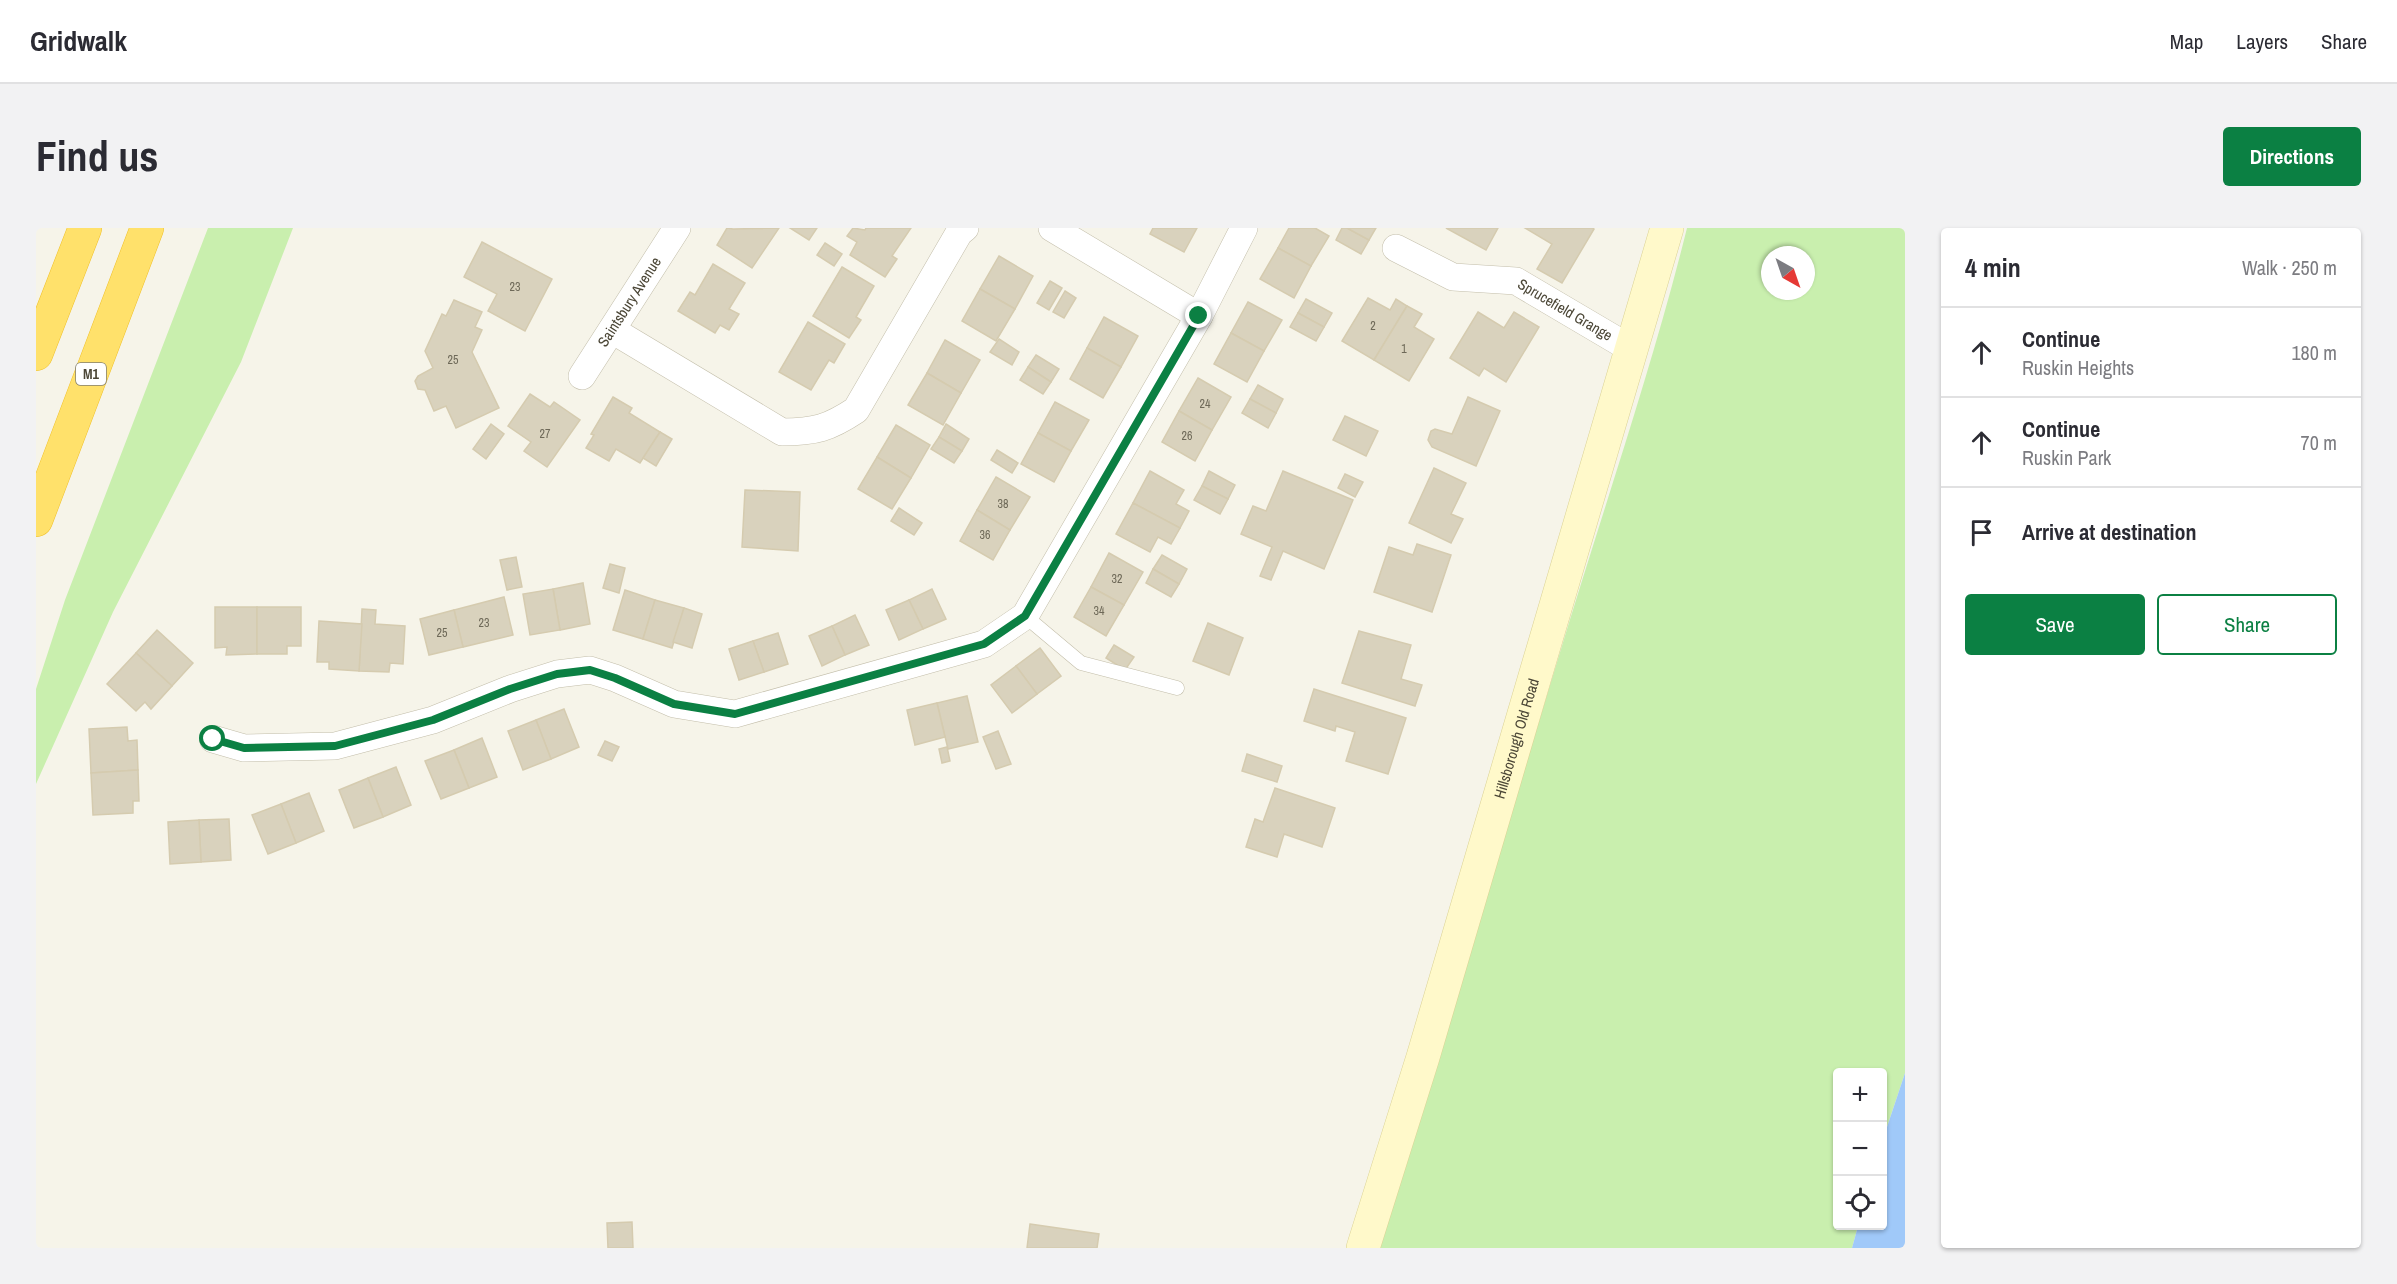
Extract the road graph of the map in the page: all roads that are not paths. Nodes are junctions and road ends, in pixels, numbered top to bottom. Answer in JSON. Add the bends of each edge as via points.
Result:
{"nodes":[{"id":1,"x":85,"y":228,"type":"edge"},
{"id":2,"x":147,"y":228,"type":"edge"},
{"id":3,"x":677,"y":228,"type":"edge"},
{"id":4,"x":965,"y":228,"type":"edge"},
{"id":5,"x":1052,"y":228,"type":"edge"},
{"id":6,"x":1244,"y":228,"type":"edge"},
{"id":7,"x":1667,"y":228,"type":"edge"},
{"id":8,"x":1396,"y":248,"type":"dead end"},
{"id":9,"x":1199,"y":316,"type":"junction"},
{"id":10,"x":612,"y":330,"type":"junction"},
{"id":11,"x":1633,"y":350,"type":"junction"},
{"id":12,"x":36,"y":354,"type":"edge"},
{"id":13,"x":582,"y":376,"type":"dead end"},
{"id":14,"x":36,"y":520,"type":"edge"},
{"id":15,"x":1025,"y":616,"type":"junction"},
{"id":16,"x":1177,"y":688,"type":"dead end"},
{"id":17,"x":213,"y":739,"type":"dead end"},
{"id":18,"x":1363,"y":1248,"type":"edge"}],
"edges":[{"from":1,"to":12,"type":"highway"},
{"from":2,"to":14,"type":"highway","number":"M1"},
{"from":3,"to":10,"type":"street","name":"Saintsbury Avenue"},
{"from":4,"to":10,"type":"street","via":[[856,410],[834,425],[810,432],[782,432]]},
{"from":5,"to":9,"type":"street"},
{"from":6,"to":9,"type":"street"},
{"from":7,"to":11,"type":"street","name":"Hillsborough Old Road"},
{"from":8,"to":11,"type":"street","name":"Sprucefield Grange","via":[[1453,277],[1516,281]]},
{"from":9,"to":15,"type":"street"},
{"from":10,"to":13,"type":"street","name":"Saintsbury Avenue"},
{"from":11,"to":18,"type":"street","name":"Hillsborough Old Road"},
{"from":15,"to":16,"type":"lane","via":[[1081,663]]},
{"from":15,"to":17,"type":"street","via":[[984,644],[735,714],[674,704],[590,670],[557,674],[433,720],[335,746],[244,748]]}]}
